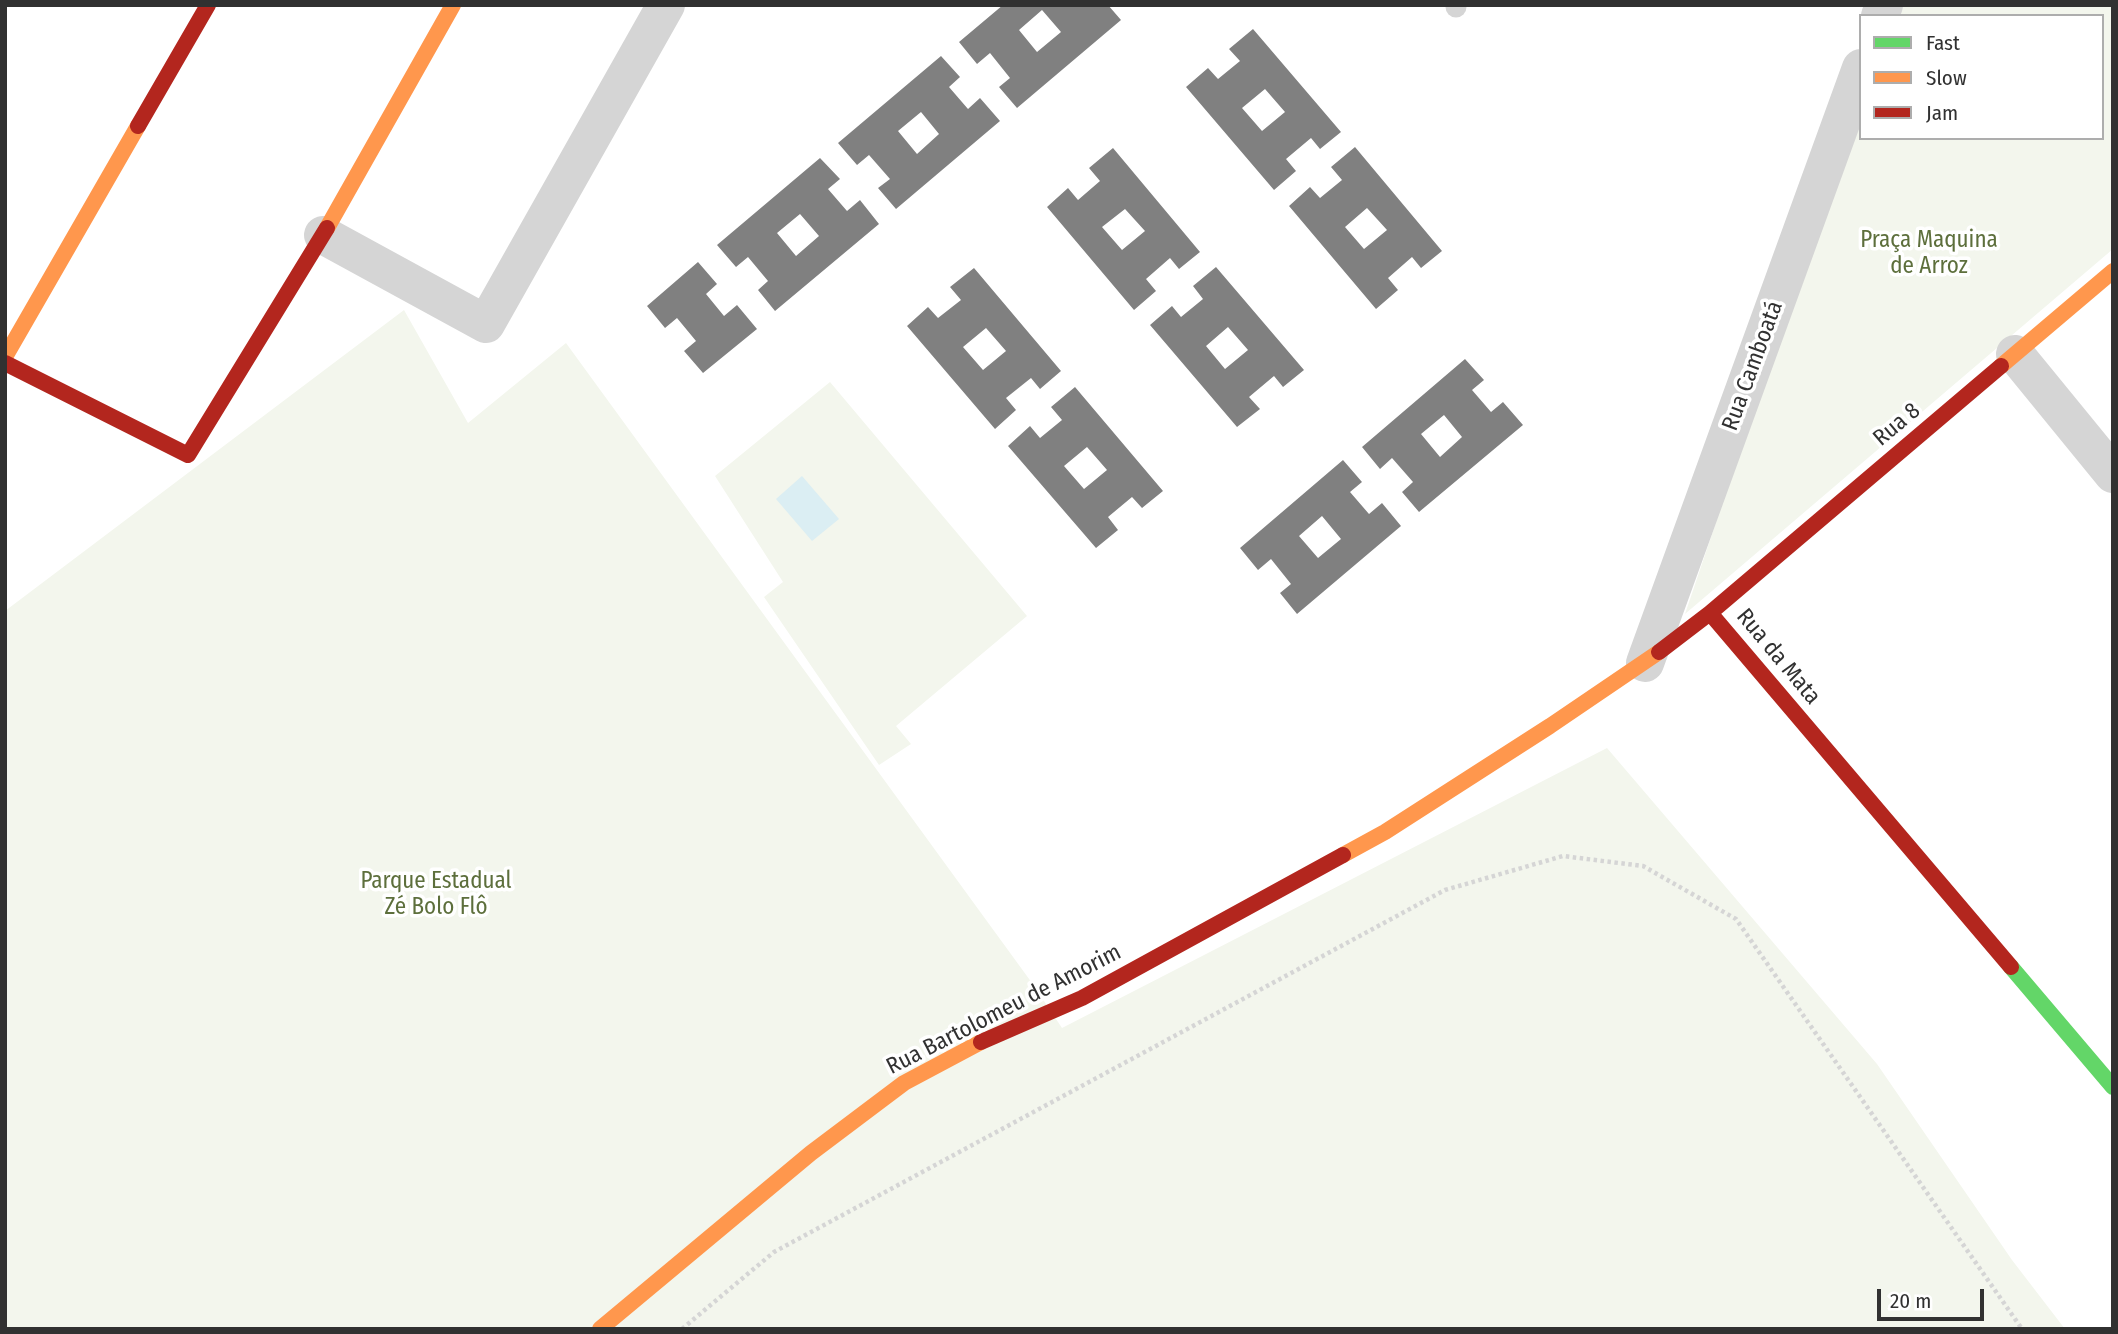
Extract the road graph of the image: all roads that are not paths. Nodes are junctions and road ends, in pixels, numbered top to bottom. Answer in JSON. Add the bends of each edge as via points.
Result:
{"nodes":[{"id":1,"x":208,"y":5,"type":"edge"},
{"id":2,"x":453,"y":5,"type":"edge"},
{"id":3,"x":666,"y":5,"type":"edge"},
{"id":4,"x":1859,"y":74,"type":"edge"},
{"id":5,"x":323,"y":235,"type":"junction"},
{"id":6,"x":2113,"y":271,"type":"edge"},
{"id":7,"x":2015,"y":354,"type":"junction"},
{"id":8,"x":5,"y":357,"type":"edge"},
{"id":9,"x":5,"y":363,"type":"edge"},
{"id":10,"x":2113,"y":474,"type":"edge"},
{"id":11,"x":1710,"y":613,"type":"junction"},
{"id":12,"x":1645,"y":663,"type":"junction"},
{"id":13,"x":1283,"y":889,"type":"joint"},
{"id":14,"x":2113,"y":1087,"type":"edge"},
{"id":15,"x":600,"y":1329,"type":"edge"}],
"edges":[{"from":1,"to":8,"type":"street"},
{"from":2,"to":5,"type":"street"},
{"from":3,"to":5,"type":"street","via":[[486,324]]},
{"from":4,"to":12,"type":"street","name":"Rua Camboatá"},
{"from":5,"to":9,"type":"street","via":[[188,455]]},
{"from":6,"to":7,"type":"street","name":"Rua 8"},
{"from":7,"to":10,"type":"street"},
{"from":7,"to":11,"type":"street","name":"Rua 8"},
{"from":11,"to":12,"type":"street","name":"Rua da Mata"},
{"from":11,"to":14,"type":"street","name":"Rua da Mata"},
{"from":12,"to":13,"type":"street","name":"Rua da Mata","via":[[1385,832]]},
{"from":13,"to":15,"type":"street","name":"Rua Bartolomeu de Amorim","via":[[1082,998],[993,1036],[904,1083],[811,1153]]}]}
